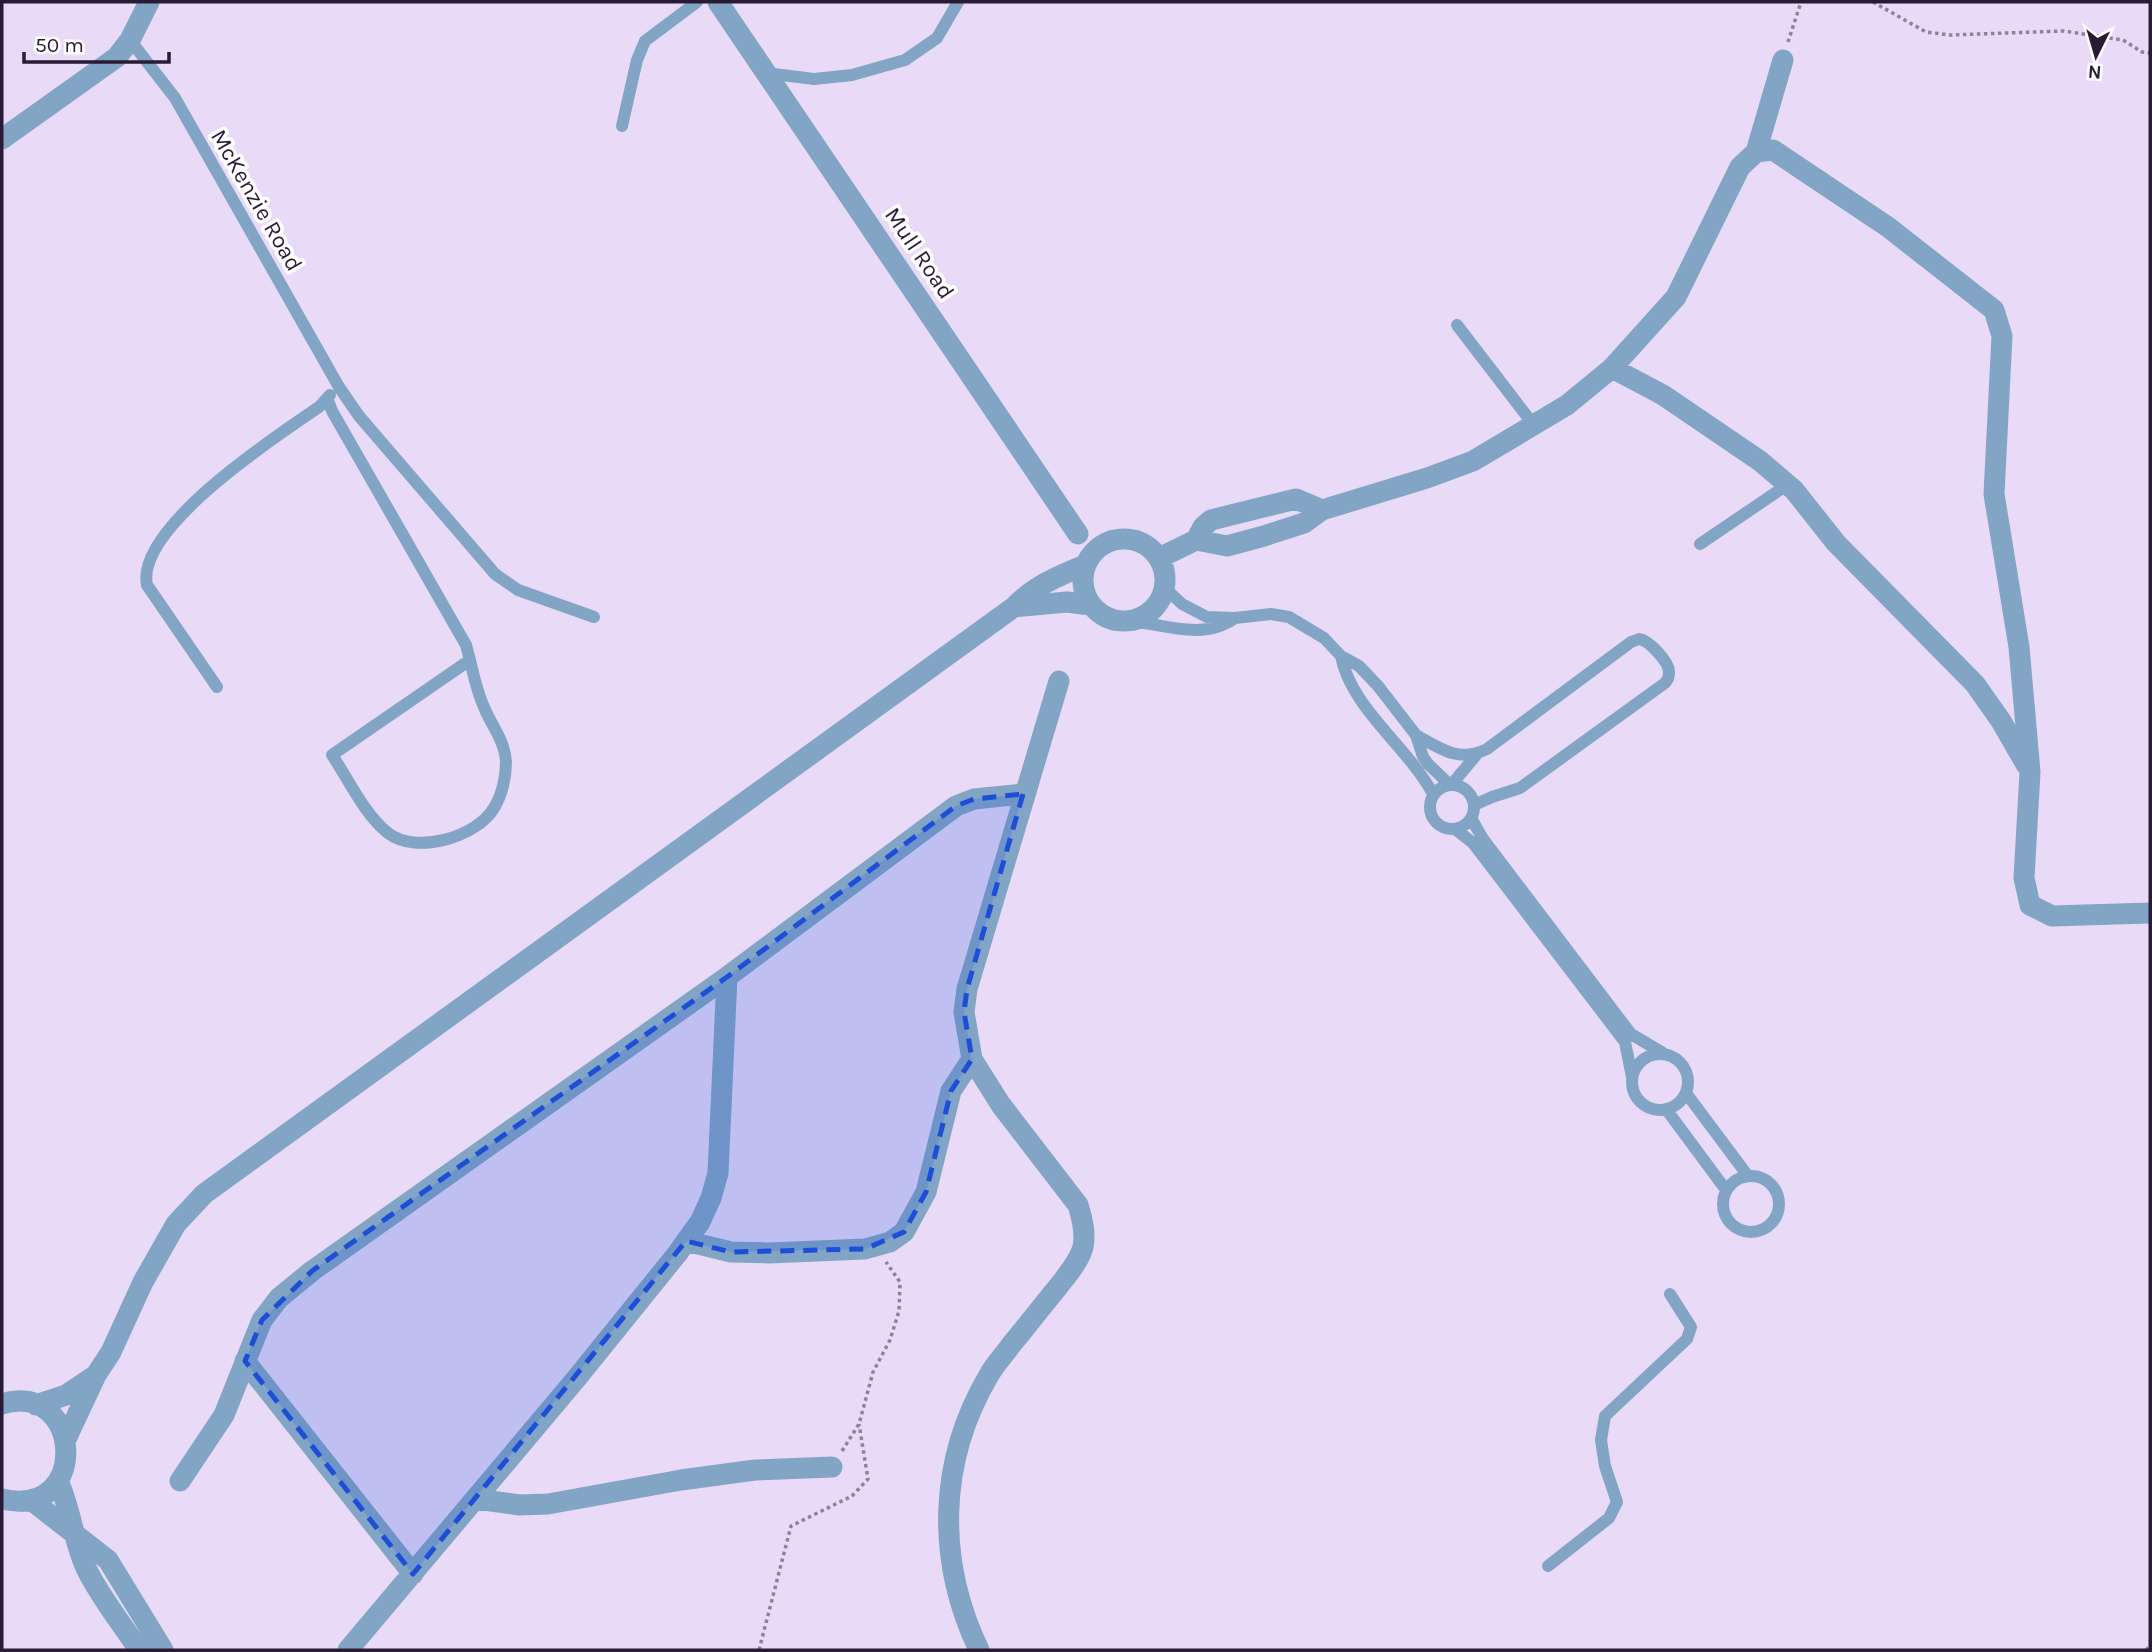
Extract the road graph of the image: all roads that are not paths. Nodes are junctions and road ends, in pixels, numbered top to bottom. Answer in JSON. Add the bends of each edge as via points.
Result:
{"nodes":[{"id":1,"x":149,"y":2,"type":"edge"},
{"id":2,"x":697,"y":2,"type":"edge"},
{"id":3,"x":718,"y":2,"type":"edge"},
{"id":4,"x":958,"y":2,"type":"edge"},
{"id":5,"x":130,"y":40,"type":"junction"},
{"id":6,"x":1783,"y":60,"type":"road end"},
{"id":7,"x":766,"y":73,"type":"junction"},
{"id":8,"x":622,"y":125,"type":"dead end"},
{"id":9,"x":2,"y":139,"type":"edge"},
{"id":10,"x":1756,"y":152,"type":"junction"},
{"id":11,"x":1457,"y":325,"type":"dead end"},
{"id":12,"x":1612,"y":368,"type":"junction"},
{"id":13,"x":340,"y":387,"type":"junction"},
{"id":14,"x":327,"y":398,"type":"junction"},
{"id":15,"x":1533,"y":424,"type":"junction"},
{"id":16,"x":1787,"y":485,"type":"junction"},
{"id":17,"x":1322,"y":510,"type":"junction"},
{"id":18,"x":1078,"y":534,"type":"dead end"},
{"id":19,"x":1196,"y":540,"type":"junction"},
{"id":20,"x":1700,"y":544,"type":"dead end"},
{"id":21,"x":1159,"y":558,"type":"junction"},
{"id":22,"x":1085,"y":565,"type":"junction"},
{"id":23,"x":1165,"y":588,"type":"junction"},
{"id":24,"x":1090,"y":605,"type":"junction"},
{"id":25,"x":1014,"y":607,"type":"junction"},
{"id":26,"x":594,"y":617,"type":"dead end"},
{"id":27,"x":1235,"y":618,"type":"junction"},
{"id":28,"x":1133,"y":621,"type":"junction"},
{"id":29,"x":1341,"y":656,"type":"junction"},
{"id":30,"x":470,"y":660,"type":"junction"},
{"id":31,"x":1059,"y":681,"type":"dead end"},
{"id":32,"x":217,"y":687,"type":"dead end"},
{"id":33,"x":1416,"y":736,"type":"junction"},
{"id":34,"x":1478,"y":754,"type":"junction"},
{"id":35,"x":2031,"y":772,"type":"junction"},
{"id":36,"x":1450,"y":784,"type":"junction"},
{"id":37,"x":1023,"y":794,"type":"junction"},
{"id":38,"x":1433,"y":794,"type":"junction"},
{"id":39,"x":1473,"y":812,"type":"junction"},
{"id":40,"x":1455,"y":829,"type":"junction"},
{"id":41,"x":2150,"y":913,"type":"edge"},
{"id":42,"x":727,"y":977,"type":"junction"},
{"id":43,"x":1663,"y":1054,"type":"junction"},
{"id":44,"x":972,"y":1059,"type":"junction"},
{"id":45,"x":1632,"y":1077,"type":"junction"},
{"id":46,"x":1686,"y":1093,"type":"junction"},
{"id":47,"x":1665,"y":1109,"type":"junction"},
{"id":48,"x":1748,"y":1176,"type":"junction"},
{"id":49,"x":1726,"y":1190,"type":"junction"},
{"id":50,"x":686,"y":1241,"type":"junction"},
{"id":51,"x":1670,"y":1294,"type":"dead end"},
{"id":52,"x":246,"y":1361,"type":"junction"},
{"id":53,"x":96,"y":1375,"type":"junction"},
{"id":54,"x":15,"y":1401,"type":"edge"},
{"id":55,"x":66,"y":1439,"type":"junction"},
{"id":56,"x":832,"y":1467,"type":"road end"},
{"id":57,"x":58,"y":1481,"type":"junction"},
{"id":58,"x":180,"y":1481,"type":"dead end"},
{"id":59,"x":2,"y":1499,"type":"edge"},
{"id":60,"x":476,"y":1499,"type":"junction"},
{"id":61,"x":31,"y":1500,"type":"junction"},
{"id":62,"x":73,"y":1534,"type":"junction"},
{"id":63,"x":1548,"y":1566,"type":"dead end"},
{"id":64,"x":413,"y":1574,"type":"junction"},
{"id":65,"x":139,"y":1650,"type":"edge"},
{"id":66,"x":163,"y":1650,"type":"edge"},
{"id":67,"x":348,"y":1650,"type":"edge"},
{"id":68,"x":979,"y":1650,"type":"edge"}],
"edges":[{"from":1,"to":5,"type":"street"},
{"from":2,"to":8,"type":"lane","via":[[645,41]]},
{"from":3,"to":7,"type":"street","name":"Mull Road"},
{"from":4,"to":7,"type":"lane","via":[[937,38],[905,60],[852,75],[814,79]]},
{"from":5,"to":9,"type":"street","via":[[117,57]]},
{"from":5,"to":13,"type":"lane","name":"McKenzie Road","via":[[175,98]]},
{"from":6,"to":10,"type":"street"},
{"from":7,"to":18,"type":"street","name":"Mull Road"},
{"from":10,"to":12,"type":"street","via":[[1740,167],[1676,297]]},
{"from":10,"to":35,"type":"street","via":[[1773,150],[1888,227],[1994,310],[2002,336],[1994,494],[2019,647]]},
{"from":11,"to":15,"type":"lane"},
{"from":12,"to":15,"type":"street","via":[[1567,405]]},
{"from":12,"to":16,"type":"street","via":[[1663,395]]},
{"from":13,"to":14,"type":"lane"},
{"from":13,"to":26,"type":"lane","name":"McKenzie Road","via":[[359,416],[495,574],[518,590]]},
{"from":14,"to":30,"type":"lane","via":[[466,645]]},
{"from":14,"to":32,"type":"lane","via":[[211,485],[165,536],[147,571],[147,584]]},
{"from":15,"to":17,"type":"street","via":[[1473,461]]},
{"from":16,"to":20,"type":"lane"},
{"from":16,"to":35,"type":"street","via":[[1836,543],[1975,684]]},
{"from":17,"to":19,"type":"street","via":[[1304,523],[1227,546]]},
{"from":17,"to":19,"type":"street","via":[[1296,499],[1212,520]]},
{"from":19,"to":21,"type":"street"},
{"from":21,"to":22,"type":"street","via":[[1139,542],[1113,540],[1101,545]]},
{"from":21,"to":23,"type":"street"},
{"from":22,"to":24,"type":"street","via":[[1082,579]]},
{"from":22,"to":25,"type":"street","via":[[1043,583]]},
{"from":23,"to":27,"type":"lane","via":[[1195,613]]},
{"from":23,"to":28,"type":"street","via":[[1154,609]]},
{"from":24,"to":25,"type":"street","via":[[1067,602]]},
{"from":24,"to":28,"type":"street","via":[[1109,619]]},
{"from":25,"to":53,"type":"street","via":[[204,1194],[176,1224]]},
{"from":27,"to":28,"type":"lane","via":[[1217,629],[1202,631]]},
{"from":27,"to":29,"type":"lane","via":[[1289,617],[1324,638]]},
{"from":29,"to":33,"type":"lane","via":[[1359,666],[1378,686]]},
{"from":29,"to":38,"type":"lane","via":[[1359,698]]},
{"from":30,"to":30,"type":"lane","via":[[483,706],[502,741],[506,760],[503,786],[494,810],[466,833],[444,842],[404,841],[373,817],[332,754]]},
{"from":31,"to":37,"type":"street"},
{"from":33,"to":34,"type":"lane","via":[[1451,754]]},
{"from":33,"to":36,"type":"lane","via":[[1423,757]]},
{"from":34,"to":36,"type":"lane"},
{"from":34,"to":39,"type":"lane","via":[[1635,639],[1650,642],[1668,667],[1665,683],[1520,788],[1492,797]]},
{"from":35,"to":41,"type":"street","via":[[2024,878],[2030,905],[2052,916]]},
{"from":36,"to":38,"type":"lane"},
{"from":36,"to":39,"type":"lane","via":[[1467,791]]},
{"from":37,"to":42,"type":"street","via":[[974,799],[956,806]]},
{"from":37,"to":44,"type":"street","via":[[967,989],[964,1012]]},
{"from":38,"to":40,"type":"lane","via":[[1429,807],[1433,819],[1442,827]]},
{"from":39,"to":40,"type":"lane"},
{"from":39,"to":43,"type":"lane","via":[[1483,839],[1631,1034]]},
{"from":40,"to":45,"type":"lane","via":[[1473,843],[1625,1042]]},
{"from":42,"to":50,"type":"street","via":[[718,1173],[700,1222]]},
{"from":42,"to":52,"type":"street","via":[[312,1271],[279,1298],[262,1320]]},
{"from":43,"to":45,"type":"lane","via":[[1643,1059]]},
{"from":43,"to":46,"type":"lane","via":[[1682,1065],[1688,1078]]},
{"from":44,"to":50,"type":"street","via":[[951,1091],[926,1192],[904,1232],[890,1242],[865,1249],[731,1252]]},
{"from":44,"to":68,"type":"street","via":[[1001,1105],[1078,1205],[1084,1236],[1072,1268],[990,1373],[965,1422],[953,1461],[949,1513],[955,1586]]},
{"from":45,"to":47,"type":"lane","via":[[1633,1092],[1642,1104]]},
{"from":46,"to":47,"type":"lane"},
{"from":46,"to":48,"type":"lane"},
{"from":47,"to":49,"type":"lane"},
{"from":48,"to":49,"type":"lane"},
{"from":48,"to":49,"type":"lane","via":[[1765,1180],[1777,1193],[1778,1211],[1768,1226],[1751,1231],[1734,1226],[1724,1211]]},
{"from":50,"to":60,"type":"street"},
{"from":51,"to":63,"type":"lane","via":[[1691,1327],[1687,1339],[1605,1416],[1601,1440],[1617,1503],[1615,1511]]},
{"from":52,"to":58,"type":"street","via":[[224,1415]]},
{"from":52,"to":64,"type":"street"},
{"from":53,"to":54,"type":"street","via":[[66,1395]]},
{"from":53,"to":55,"type":"street"},
{"from":54,"to":55,"type":"street","via":[[55,1419]]},
{"from":55,"to":57,"type":"street","via":[[68,1454]]},
{"from":56,"to":60,"type":"street","via":[[681,1480],[548,1504]]},
{"from":57,"to":61,"type":"street"},
{"from":57,"to":62,"type":"street","via":[[68,1503]]},
{"from":59,"to":61,"type":"street"},
{"from":60,"to":64,"type":"street"},
{"from":61,"to":62,"type":"street"},
{"from":62,"to":65,"type":"street","via":[[87,1569]]},
{"from":62,"to":66,"type":"street","via":[[108,1560]]},
{"from":64,"to":67,"type":"street"}]}
